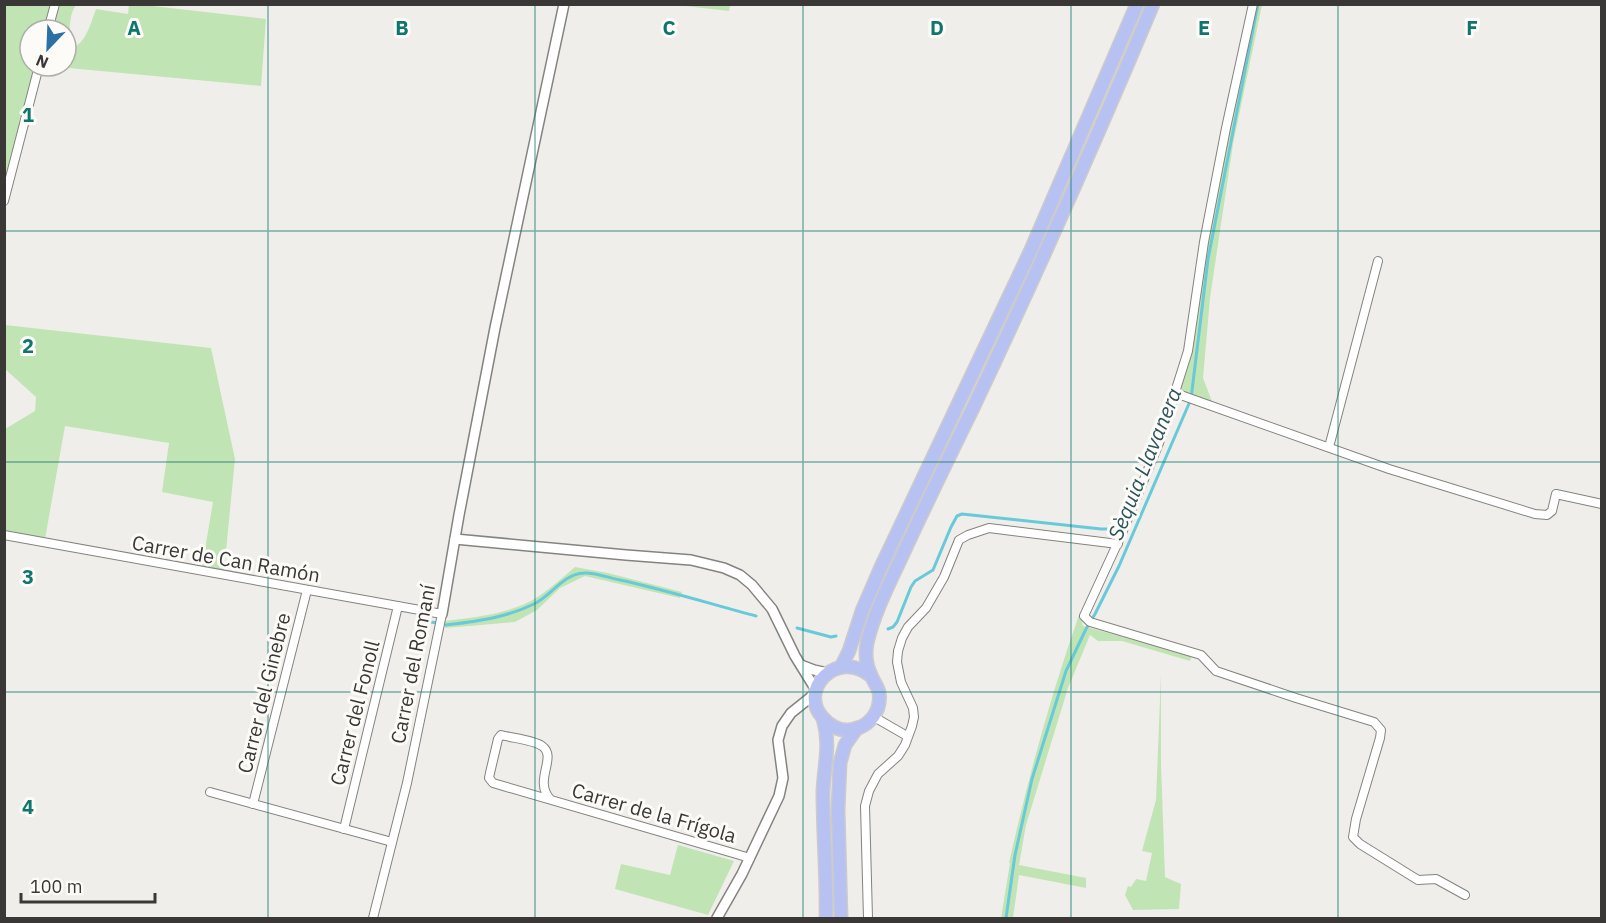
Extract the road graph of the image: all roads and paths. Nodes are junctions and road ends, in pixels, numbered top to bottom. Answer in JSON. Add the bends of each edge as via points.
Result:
{"nodes":[{"id":1,"x":564,"y":4,"type":"edge"},
{"id":2,"x":1137,"y":4,"type":"edge"},
{"id":3,"x":1153,"y":4,"type":"edge"},
{"id":4,"x":1253,"y":4,"type":"edge"},
{"id":5,"x":36,"y":78,"type":"edge"},
{"id":6,"x":4,"y":201,"type":"edge"},
{"id":7,"x":1378,"y":261,"type":"dead end"},
{"id":8,"x":1175,"y":393,"type":"junction"},
{"id":9,"x":1329,"y":447,"type":"junction"},
{"id":10,"x":1602,"y":504,"type":"edge"},
{"id":11,"x":4,"y":535,"type":"edge"},
{"id":12,"x":455,"y":538,"type":"junction"},
{"id":13,"x":1118,"y":544,"type":"junction"},
{"id":14,"x":307,"y":590,"type":"junction"},
{"id":15,"x":398,"y":606,"type":"junction"},
{"id":16,"x":442,"y":614,"type":"junction"},
{"id":17,"x":801,"y":665,"type":"junction"},
{"id":18,"x":841,"y":667,"type":"junction"},
{"id":19,"x":828,"y":673,"type":"junction"},
{"id":20,"x":871,"y":676,"type":"junction"},
{"id":21,"x":816,"y":692,"type":"junction"},
{"id":22,"x":797,"y":710,"type":"junction"},
{"id":23,"x":821,"y":716,"type":"junction"},
{"id":24,"x":874,"y":717,"type":"junction"},
{"id":25,"x":857,"y":728,"type":"junction"},
{"id":26,"x":907,"y":736,"type":"junction"},
{"id":27,"x":210,"y":792,"type":"dead end"},
{"id":28,"x":550,"y":799,"type":"junction"},
{"id":29,"x":253,"y":804,"type":"junction"},
{"id":30,"x":344,"y":829,"type":"junction"},
{"id":31,"x":392,"y":842,"type":"junction"},
{"id":32,"x":750,"y":858,"type":"junction"},
{"id":33,"x":1465,"y":895,"type":"dead end"},
{"id":34,"x":373,"y":918,"type":"edge"},
{"id":35,"x":717,"y":918,"type":"edge"},
{"id":36,"x":826,"y":918,"type":"edge"},
{"id":37,"x":841,"y":918,"type":"edge"},
{"id":38,"x":868,"y":918,"type":"edge"}],
"edges":[{"from":1,"to":12,"type":"street","name":"Carrer del Romaní"},
{"from":2,"to":18,"type":"main road","via":[[1030,252],[881,567]]},
{"from":3,"to":20,"type":"main road","via":[[1049,246],[885,594],[866,649]]},
{"from":4,"to":8,"type":"street","via":[[1206,230],[1188,351]]},
{"from":5,"to":6,"type":"street"},
{"from":7,"to":9,"type":"street"},
{"from":8,"to":9,"type":"street"},
{"from":8,"to":13,"type":"street"},
{"from":9,"to":10,"type":"street","via":[[1535,514],[1547,515],[1552,511],[1557,494]]},
{"from":11,"to":14,"type":"street","name":"Carrer de Can Ramón"},
{"from":12,"to":16,"type":"street","name":"Carrer del Romaní"},
{"from":12,"to":17,"type":"street","via":[[691,560],[724,568],[752,585],[772,609]]},
{"from":13,"to":26,"type":"street","via":[[989,528],[959,540],[944,577],[926,608],[908,627],[898,651],[901,682],[914,717]]},
{"from":13,"to":33,"type":"street","via":[[1084,616],[1090,622],[1201,655],[1216,671],[1374,722],[1381,730],[1380,738],[1353,837],[1418,880],[1436,879]]},
{"from":14,"to":15,"type":"street","name":"Carrer de Can Ramón"},
{"from":14,"to":29,"type":"street","name":"Carrer del Ginebre"},
{"from":15,"to":16,"type":"street","name":"Carrer de Can Ramón"},
{"from":15,"to":30,"type":"street","name":"Carrer del Fonoll"},
{"from":16,"to":31,"type":"street","name":"Carrer del Romaní"},
{"from":17,"to":19,"type":"street"},
{"from":17,"to":21,"type":"street"},
{"from":18,"to":19,"type":"main road"},
{"from":18,"to":20,"type":"main road","via":[[856,667]]},
{"from":19,"to":21,"type":"main road"},
{"from":20,"to":24,"type":"main road","via":[[879,695]]},
{"from":21,"to":22,"type":"street"},
{"from":21,"to":23,"type":"main road"},
{"from":22,"to":23,"type":"street"},
{"from":22,"to":32,"type":"street","via":[[779,732],[782,787]]},
{"from":23,"to":25,"type":"main road","via":[[843,730]]},
{"from":23,"to":36,"type":"main road","via":[[828,743],[823,790]]},
{"from":24,"to":25,"type":"main road"},
{"from":24,"to":26,"type":"street"},
{"from":25,"to":37,"type":"main road","via":[[845,745],[840,763]]},
{"from":26,"to":38,"type":"street","via":[[898,756],[878,774],[865,806]]},
{"from":27,"to":29,"type":"street","name":"Carrer del Ginebre"},
{"from":28,"to":28,"type":"street","name":"Carrer de la Frígola","via":[[493,783],[489,778],[501,735],[541,745],[546,750],[543,788]]},
{"from":28,"to":32,"type":"street","name":"Carrer de la Frígola"},
{"from":29,"to":30,"type":"street","name":"Carrer del Ginebre"},
{"from":30,"to":31,"type":"street","name":"Carrer del Ginebre"},
{"from":31,"to":34,"type":"street","name":"Carrer del Romaní"},
{"from":32,"to":35,"type":"street"}]}
